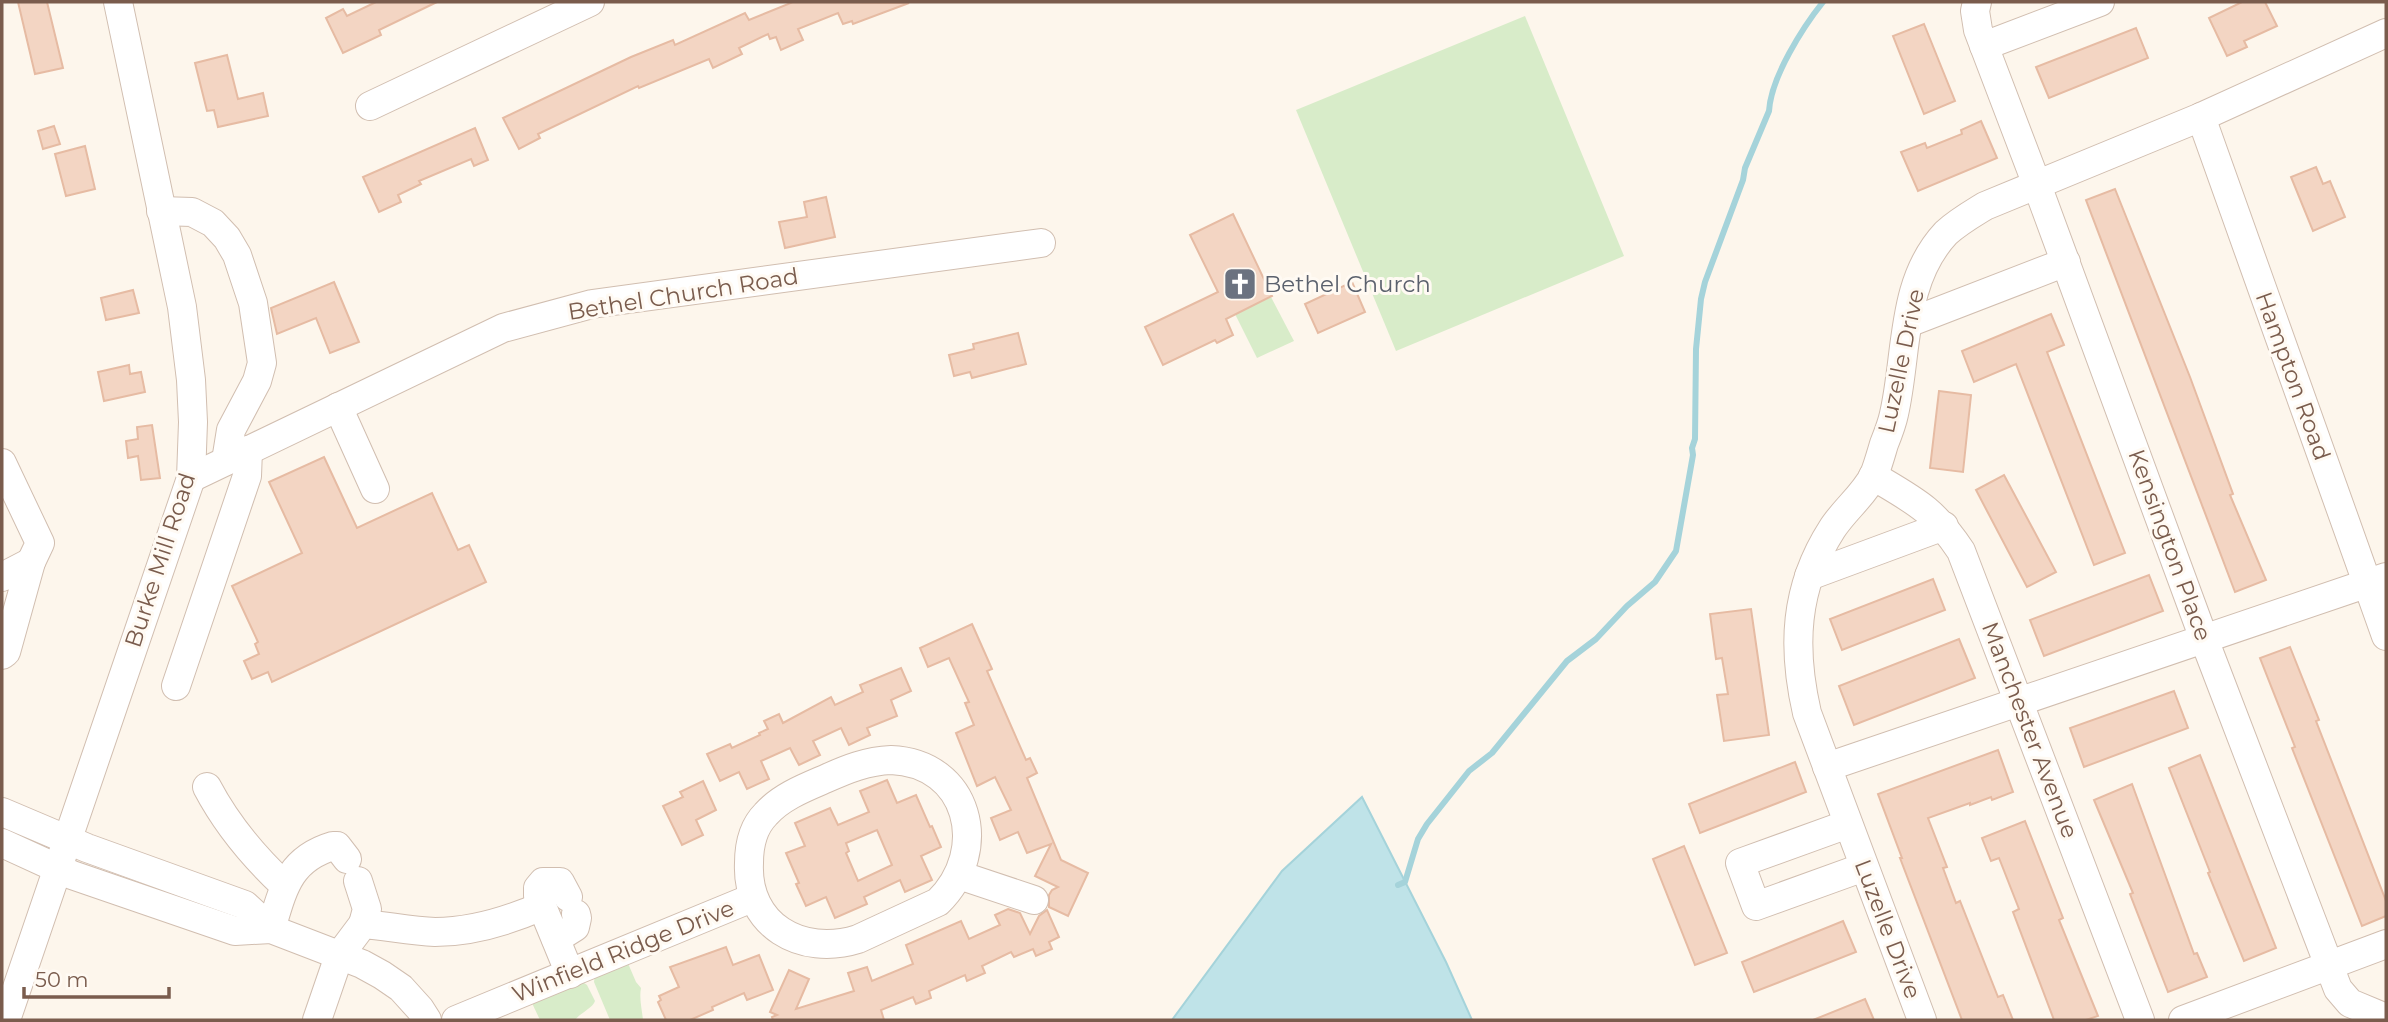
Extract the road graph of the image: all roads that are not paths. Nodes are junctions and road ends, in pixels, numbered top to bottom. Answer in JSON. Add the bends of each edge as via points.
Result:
{"nodes":[{"id":1,"x":117,"y":2,"type":"edge"},
{"id":2,"x":590,"y":2,"type":"edge"},
{"id":3,"x":1977,"y":2,"type":"edge"},
{"id":4,"x":2100,"y":2,"type":"edge"},
{"id":5,"x":2386,"y":33,"type":"edge"},
{"id":6,"x":1984,"y":46,"type":"junction"},
{"id":7,"x":370,"y":106,"type":"dead end"},
{"id":8,"x":2201,"y":117,"type":"junction"},
{"id":9,"x":2038,"y":185,"type":"junction"},
{"id":10,"x":161,"y":211,"type":"junction"},
{"id":11,"x":1041,"y":243,"type":"dead end"},
{"id":12,"x":2066,"y":262,"type":"junction"},
{"id":13,"x":1908,"y":323,"type":"junction"},
{"id":14,"x":338,"y":407,"type":"junction"},
{"id":15,"x":237,"y":456,"type":"junction"},
{"id":16,"x":2,"y":463,"type":"edge"},
{"id":17,"x":1873,"y":476,"type":"junction"},
{"id":18,"x":191,"y":478,"type":"junction"},
{"id":19,"x":375,"y":489,"type":"dead end"},
{"id":20,"x":1944,"y":526,"type":"junction"},
{"id":21,"x":11,"y":568,"type":"edge"},
{"id":22,"x":1809,"y":576,"type":"junction"},
{"id":23,"x":2377,"y":580,"type":"edge"},
{"id":24,"x":2386,"y":636,"type":"edge"},
{"id":25,"x":2204,"y":639,"type":"junction"},
{"id":26,"x":2,"y":655,"type":"edge"},
{"id":27,"x":176,"y":686,"type":"dead end"},
{"id":28,"x":2020,"y":702,"type":"junction"},
{"id":29,"x":1827,"y":767,"type":"junction"},
{"id":30,"x":207,"y":787,"type":"dead end"},
{"id":31,"x":2,"y":812,"type":"edge"},
{"id":32,"x":1848,"y":824,"type":"junction"},
{"id":33,"x":67,"y":839,"type":"junction"},
{"id":34,"x":2,"y":843,"type":"edge"},
{"id":35,"x":58,"y":867,"type":"junction"},
{"id":36,"x":1864,"y":867,"type":"junction"},
{"id":37,"x":959,"y":875,"type":"junction"},
{"id":38,"x":284,"y":885,"type":"junction"},
{"id":39,"x":752,"y":898,"type":"junction"},
{"id":40,"x":1034,"y":900,"type":"dead end"},
{"id":41,"x":542,"y":906,"type":"junction"},
{"id":42,"x":363,"y":924,"type":"junction"},
{"id":43,"x":271,"y":929,"type":"junction"},
{"id":44,"x":556,"y":939,"type":"junction"},
{"id":45,"x":2386,"y":944,"type":"edge"},
{"id":46,"x":339,"y":956,"type":"junction"},
{"id":47,"x":2329,"y":966,"type":"junction"},
{"id":48,"x":570,"y":974,"type":"junction"},
{"id":49,"x":2386,"y":1018,"type":"edge"},
{"id":50,"x":6,"y":1020,"type":"edge"},
{"id":51,"x":317,"y":1020,"type":"edge"},
{"id":52,"x":427,"y":1020,"type":"edge"},
{"id":53,"x":456,"y":1020,"type":"edge"},
{"id":54,"x":1922,"y":1020,"type":"edge"},
{"id":55,"x":2140,"y":1020,"type":"edge"},
{"id":56,"x":2183,"y":1020,"type":"edge"}],
"edges":[{"from":1,"to":10,"type":"street","name":"Burke Mill Road"},
{"from":2,"to":7,"type":"street"},
{"from":3,"to":6,"type":"street","name":"Kensington Place","via":[[1976,24]]},
{"from":4,"to":6,"type":"street"},
{"from":5,"to":8,"type":"street","name":"Luzelle Drive"},
{"from":6,"to":9,"type":"street","name":"Kensington Place"},
{"from":8,"to":9,"type":"street","name":"Luzelle Drive"},
{"from":8,"to":23,"type":"street","name":"Hampton Road"},
{"from":9,"to":12,"type":"street","name":"Kensington Place"},
{"from":9,"to":13,"type":"street","name":"Luzelle Drive","via":[[1985,206],[1946,234],[1916,282]]},
{"from":10,"to":15,"type":"street","via":[[192,212],[227,238],[253,303],[262,363],[231,430]]},
{"from":10,"to":18,"type":"street","name":"Burke Mill Road","via":[[182,307],[191,380]]},
{"from":11,"to":14,"type":"street","name":"Bethel Church Road","via":[[592,304],[503,328]]},
{"from":12,"to":13,"type":"street"},
{"from":12,"to":25,"type":"street","name":"Kensington Place"},
{"from":13,"to":17,"type":"street","name":"Luzelle Drive","via":[[1894,415]]},
{"from":14,"to":15,"type":"street","name":"Bethel Church Road"},
{"from":14,"to":19,"type":"street"},
{"from":15,"to":18,"type":"street","name":"Bethel Church Road"},
{"from":15,"to":27,"type":"street","via":[[247,475]]},
{"from":16,"to":21,"type":"street","via":[[40,543]]},
{"from":17,"to":20,"type":"street","name":"Manchester Avenue","via":[[1923,505]]},
{"from":17,"to":22,"type":"street","name":"Luzelle Drive","via":[[1832,529]]},
{"from":18,"to":33,"type":"street","name":"Burke Mill Road"},
{"from":20,"to":22,"type":"street"},
{"from":20,"to":28,"type":"street","name":"Manchester Avenue","via":[[1961,551]]},
{"from":21,"to":26,"type":"street","via":[[6,652]]},
{"from":22,"to":29,"type":"street","name":"Luzelle Drive","via":[[1798,622],[1799,680]]},
{"from":23,"to":24,"type":"street","name":"Hampton Road"},
{"from":23,"to":25,"type":"street"},
{"from":25,"to":28,"type":"street"},
{"from":25,"to":47,"type":"street","name":"Kensington Place"},
{"from":28,"to":29,"type":"street"},
{"from":28,"to":55,"type":"street","name":"Manchester Avenue"},
{"from":29,"to":32,"type":"street","name":"Luzelle Drive"},
{"from":30,"to":38,"type":"street","via":[[246,846]]},
{"from":31,"to":33,"type":"street"},
{"from":32,"to":36,"type":"street","name":"Luzelle Drive"},
{"from":32,"to":36,"type":"street","via":[[1740,863],[1744,874],[1756,906]]},
{"from":33,"to":35,"type":"street","name":"Burke Mill Road"},
{"from":33,"to":43,"type":"street","via":[[245,905]]},
{"from":34,"to":35,"type":"street"},
{"from":35,"to":43,"type":"street","via":[[236,931]]},
{"from":35,"to":50,"type":"street","name":"Burke Mill Road"},
{"from":36,"to":54,"type":"street","name":"Luzelle Drive"},
{"from":37,"to":39,"type":"street","name":"Winfield Ridge Drive","via":[[938,902],[844,944],[793,939],[766,917]]},
{"from":37,"to":39,"type":"street","name":"Winfield Ridge Drive","via":[[968,847],[961,804],[925,768],[899,760],[878,761],[810,785],[767,812],[753,834],[749,852]]},
{"from":37,"to":40,"type":"street"},
{"from":38,"to":42,"type":"street","via":[[303,860],[337,846],[353,870],[367,909]]},
{"from":38,"to":43,"type":"street"},
{"from":39,"to":48,"type":"street","name":"Winfield Ridge Drive"},
{"from":41,"to":42,"type":"street","via":[[472,928],[434,932]]},
{"from":41,"to":44,"type":"street"},
{"from":41,"to":44,"type":"street","via":[[538,888],[543,882],[560,882],[578,918],[575,928]]},
{"from":42,"to":46,"type":"street"},
{"from":43,"to":46,"type":"street"},
{"from":44,"to":48,"type":"street"},
{"from":45,"to":47,"type":"street"},
{"from":46,"to":51,"type":"street"},
{"from":46,"to":52,"type":"street","via":[[401,988]]},
{"from":47,"to":49,"type":"street","name":"Kensington Place","via":[[2337,989],[2350,1003]]},
{"from":47,"to":56,"type":"street"},
{"from":48,"to":53,"type":"street","name":"Winfield Ridge Drive"}]}
